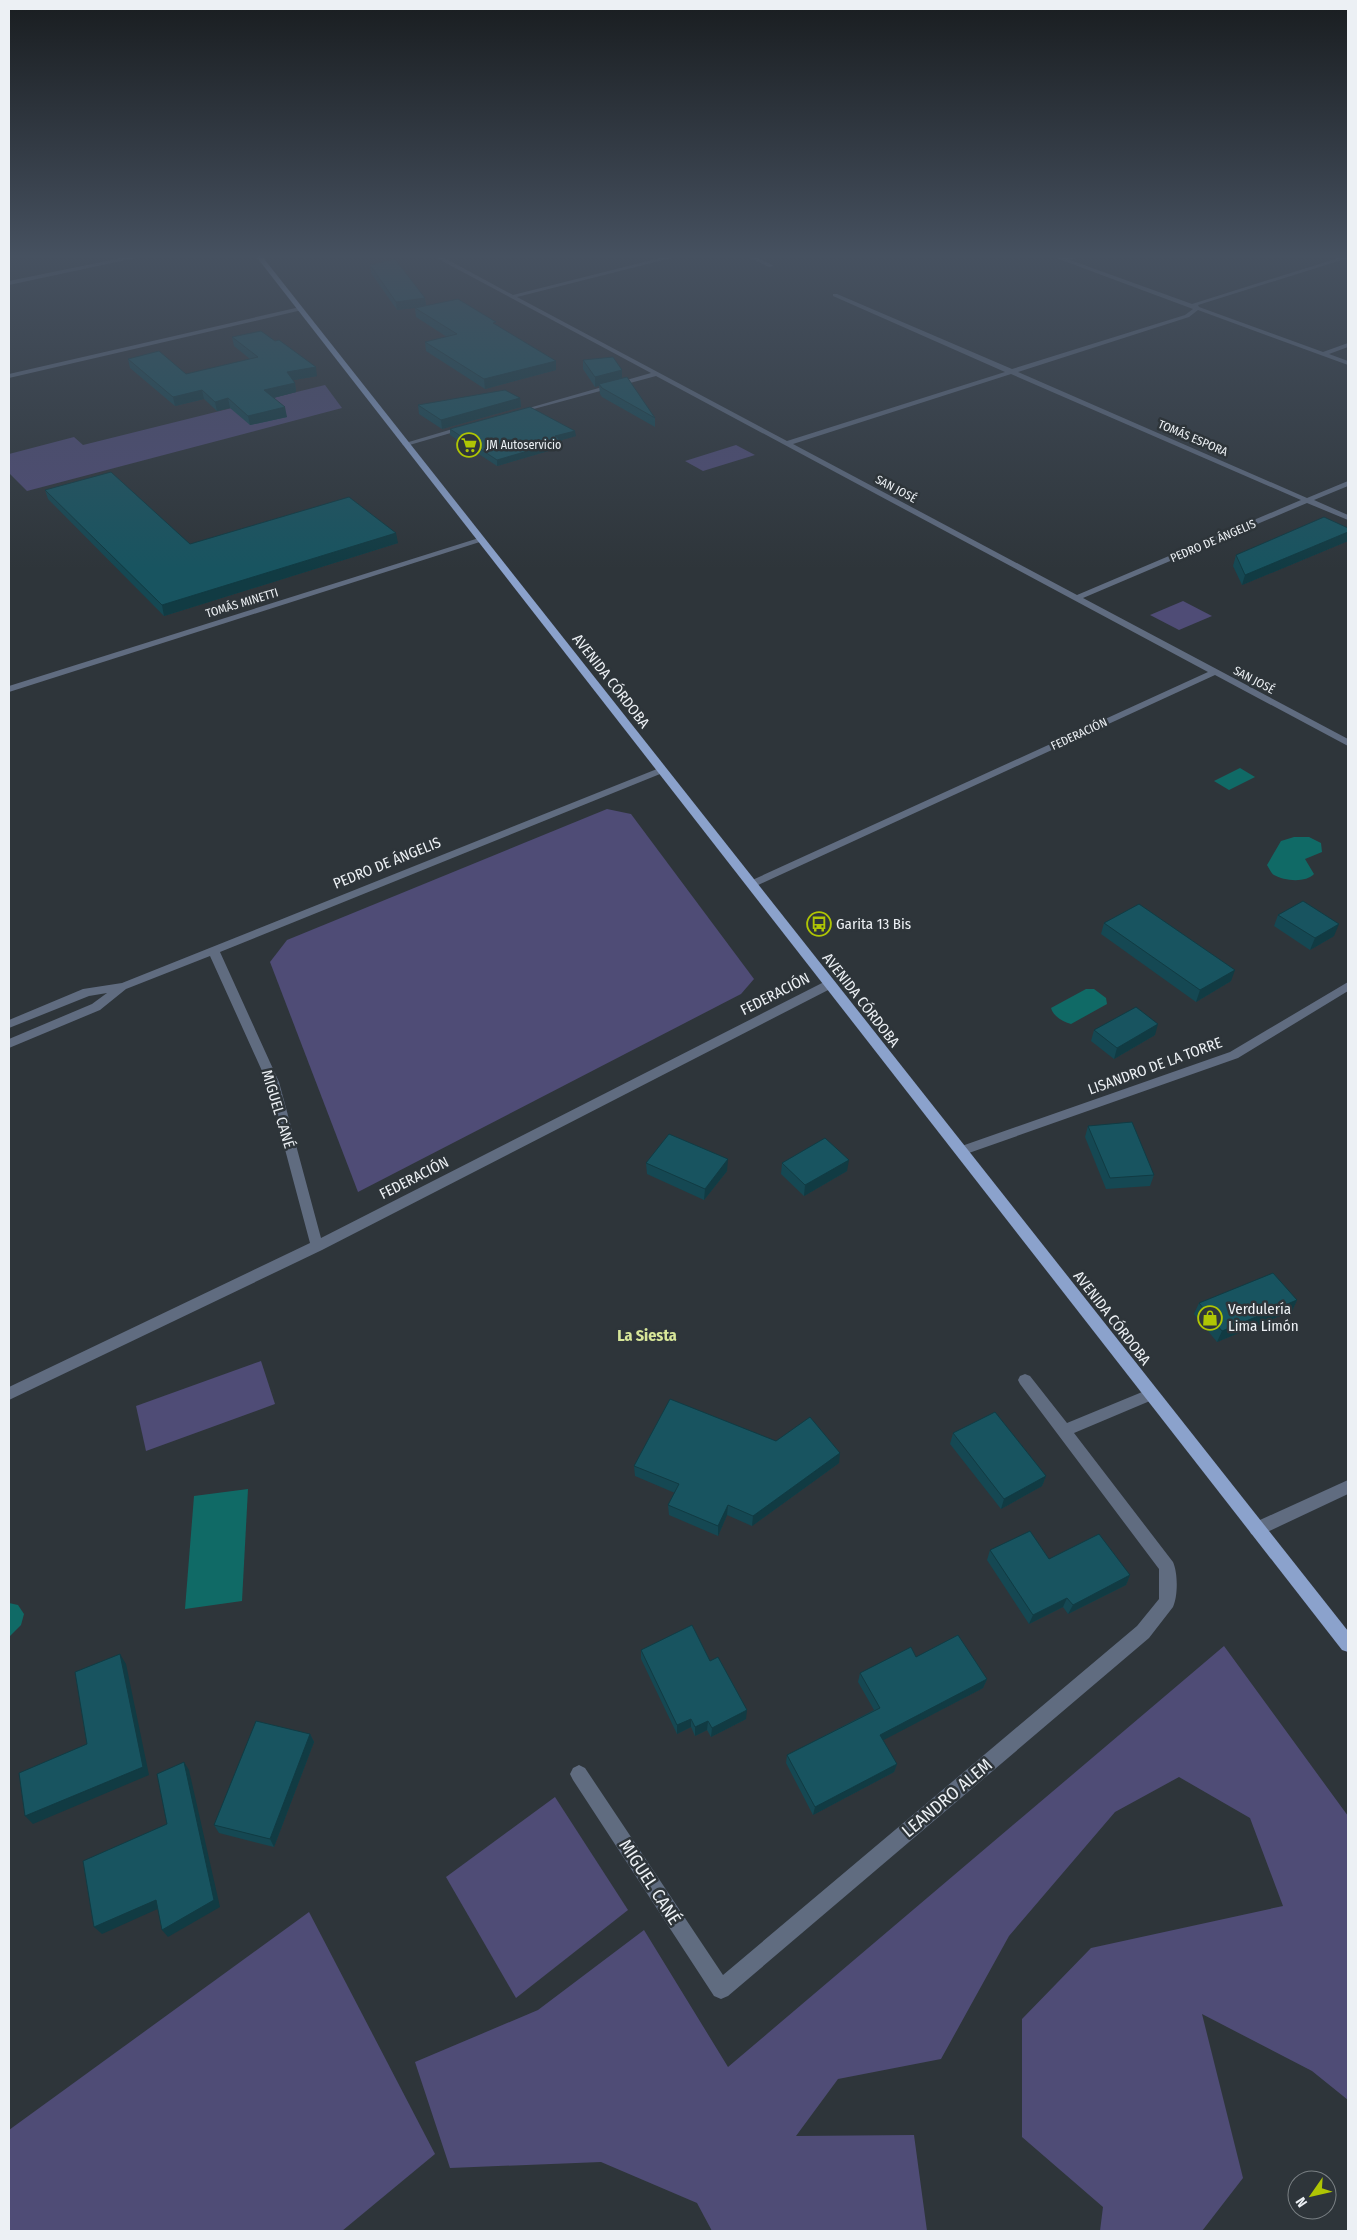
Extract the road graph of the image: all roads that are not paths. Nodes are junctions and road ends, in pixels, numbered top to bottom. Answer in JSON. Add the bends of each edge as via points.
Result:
{"nodes":[{"id":1,"x":81,"y":360,"type":"edge"},
{"id":2,"x":340,"y":360,"type":"edge"},
{"id":3,"x":629,"y":360,"type":"edge"},
{"id":4,"x":983,"y":360,"type":"edge"},
{"id":5,"x":1051,"y":360,"type":"edge"},
{"id":6,"x":1012,"y":372,"type":"junction"},
{"id":7,"x":656,"y":374,"type":"junction"},
{"id":8,"x":9,"y":376,"type":"edge"},
{"id":9,"x":512,"y":414,"type":"edge"},
{"id":10,"x":474,"y":425,"type":"edge"},
{"id":11,"x":787,"y":443,"type":"junction"},
{"id":12,"x":406,"y":444,"type":"junction"},
{"id":13,"x":1348,"y":484,"type":"edge"},
{"id":14,"x":1308,"y":500,"type":"junction"},
{"id":15,"x":1348,"y":518,"type":"edge"},
{"id":16,"x":482,"y":540,"type":"junction"},
{"id":17,"x":1077,"y":598,"type":"junction"},
{"id":18,"x":1215,"y":672,"type":"junction"},
{"id":19,"x":9,"y":689,"type":"edge"},
{"id":20,"x":1348,"y":743,"type":"edge"},
{"id":21,"x":662,"y":770,"type":"junction"},
{"id":22,"x":752,"y":884,"type":"junction"},
{"id":23,"x":213,"y":949,"type":"junction"},
{"id":24,"x":830,"y":984,"type":"junction"},
{"id":25,"x":124,"y":986,"type":"junction"},
{"id":26,"x":1348,"y":986,"type":"edge"},
{"id":27,"x":9,"y":1024,"type":"edge"},
{"id":28,"x":9,"y":1044,"type":"edge"},
{"id":29,"x":962,"y":1152,"type":"junction"},
{"id":30,"x":317,"y":1246,"type":"junction"},
{"id":31,"x":1025,"y":1380,"type":"dead end"},
{"id":32,"x":9,"y":1394,"type":"edge"},
{"id":33,"x":1152,"y":1394,"type":"junction"},
{"id":34,"x":1064,"y":1431,"type":"junction"},
{"id":35,"x":1348,"y":1487,"type":"edge"},
{"id":36,"x":1258,"y":1529,"type":"junction"},
{"id":37,"x":1348,"y":1644,"type":"edge"},
{"id":38,"x":579,"y":1774,"type":"dead end"},
{"id":39,"x":721,"y":1990,"type":"joint"}],
"edges":[{"from":1,"to":8,"type":"street"},
{"from":2,"to":12,"type":"main road","name":"AVENIDA CÓRDOBA"},
{"from":3,"to":7,"type":"street","name":"SAN JOSÉ"},
{"from":4,"to":6,"type":"street","name":"TOMÁS ESPORA"},
{"from":5,"to":6,"type":"street"},
{"from":6,"to":11,"type":"street"},
{"from":6,"to":14,"type":"street","name":"TOMÁS ESPORA"},
{"from":7,"to":9,"type":"street"},
{"from":7,"to":11,"type":"street","name":"SAN JOSÉ"},
{"from":10,"to":12,"type":"street"},
{"from":11,"to":17,"type":"street","name":"SAN JOSÉ"},
{"from":12,"to":16,"type":"main road","name":"AVENIDA CÓRDOBA"},
{"from":13,"to":14,"type":"street","name":"PEDRO DE ÁNGELIS"},
{"from":14,"to":15,"type":"street","name":"TOMÁS ESPORA"},
{"from":14,"to":17,"type":"street","name":"PEDRO DE ÁNGELIS"},
{"from":16,"to":19,"type":"street","name":"TOMÁS MINETTI"},
{"from":16,"to":21,"type":"main road","name":"AVENIDA CÓRDOBA"},
{"from":17,"to":18,"type":"street","name":"SAN JOSÉ"},
{"from":18,"to":20,"type":"street","name":"SAN JOSÉ"},
{"from":18,"to":22,"type":"street","name":"FEDERACIÓN"},
{"from":21,"to":22,"type":"main road","name":"AVENIDA CÓRDOBA"},
{"from":21,"to":23,"type":"street","name":"PEDRO DE ÁNGELIS"},
{"from":22,"to":24,"type":"main road","name":"AVENIDA CÓRDOBA"},
{"from":23,"to":25,"type":"street","name":"PEDRO DE ÁNGELIS"},
{"from":23,"to":30,"type":"street","name":"MIGUEL CANÉ","via":[[273,1082]]},
{"from":24,"to":29,"type":"main road","name":"AVENIDA CÓRDOBA"},
{"from":24,"to":30,"type":"street","name":"FEDERACIÓN"},
{"from":25,"to":27,"type":"street","name":"PEDRO DE ÁNGELIS","via":[[87,992]]},
{"from":25,"to":28,"type":"street","name":"PEDRO DE ÁNGELIS","via":[[96,1007]]},
{"from":26,"to":29,"type":"street","name":"LISANDRO DE LA TORRE","via":[[1234,1055]]},
{"from":29,"to":33,"type":"main road","name":"AVENIDA CÓRDOBA"},
{"from":30,"to":32,"type":"street","name":"FEDERACIÓN"},
{"from":31,"to":34,"type":"street"},
{"from":33,"to":34,"type":"street"},
{"from":33,"to":36,"type":"main road","name":"AVENIDA CÓRDOBA"},
{"from":34,"to":39,"type":"street","name":"LEANDRO ALEM","via":[[1167,1567],[1167,1601],[1143,1632]]},
{"from":35,"to":36,"type":"street"},
{"from":36,"to":37,"type":"main road","name":"AVENIDA CÓRDOBA"},
{"from":38,"to":39,"type":"street","name":"MIGUEL CANÉ"}]}
